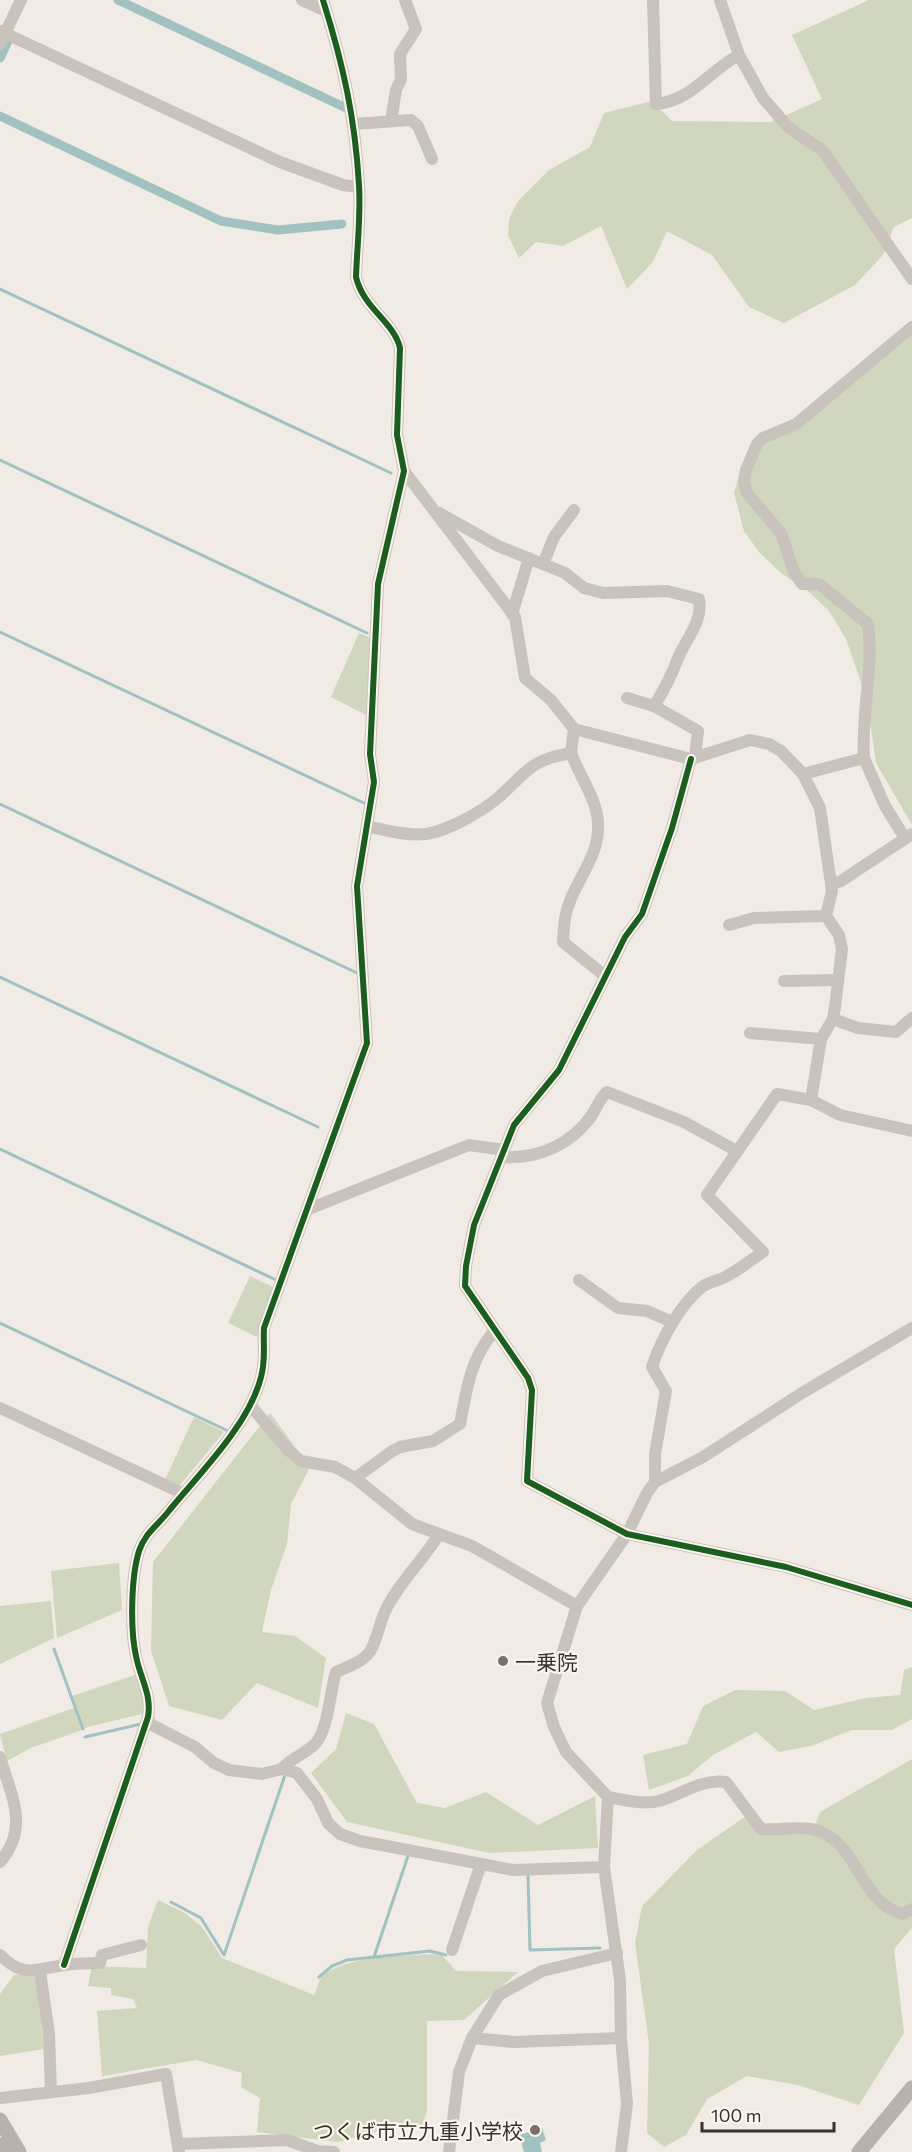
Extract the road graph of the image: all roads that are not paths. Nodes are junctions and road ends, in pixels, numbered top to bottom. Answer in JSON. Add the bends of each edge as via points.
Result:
{"nodes":[{"id":1,"x":21,"y":0,"type":"edge"},
{"id":2,"x":302,"y":0,"type":"edge"},
{"id":3,"x":405,"y":0,"type":"edge"},
{"id":4,"x":653,"y":0,"type":"edge"},
{"id":5,"x":720,"y":0,"type":"edge"},
{"id":6,"x":325,"y":6,"type":"edge"},
{"id":7,"x":2,"y":36,"type":"edge"},
{"id":8,"x":739,"y":55,"type":"junction"},
{"id":9,"x":391,"y":121,"type":"junction"},
{"id":10,"x":353,"y":124,"type":"junction"},
{"id":11,"x":432,"y":159,"type":"dead end"},
{"id":12,"x":359,"y":187,"type":"junction"},
{"id":13,"x":912,"y":279,"type":"edge"},
{"id":14,"x":912,"y":327,"type":"edge"},
{"id":15,"x":404,"y":471,"type":"junction"},
{"id":16,"x":433,"y":509,"type":"junction"},
{"id":17,"x":574,"y":510,"type":"dead end"},
{"id":18,"x":529,"y":558,"type":"junction"},
{"id":19,"x":543,"y":564,"type":"junction"},
{"id":20,"x":512,"y":614,"type":"junction"},
{"id":21,"x":627,"y":698,"type":"dead end"},
{"id":22,"x":654,"y":706,"type":"junction"},
{"id":23,"x":574,"y":729,"type":"junction"},
{"id":24,"x":571,"y":753,"type":"junction"},
{"id":25,"x":864,"y":758,"type":"junction"},
{"id":26,"x":693,"y":759,"type":"junction"},
{"id":27,"x":803,"y":774,"type":"junction"},
{"id":28,"x":367,"y":826,"type":"junction"},
{"id":29,"x":909,"y":836,"type":"edge"},
{"id":30,"x":831,"y":884,"type":"junction"},
{"id":31,"x":826,"y":916,"type":"junction"},
{"id":32,"x":729,"y":925,"type":"dead end"},
{"id":33,"x":605,"y":976,"type":"junction"},
{"id":34,"x":838,"y":980,"type":"junction"},
{"id":35,"x":784,"y":981,"type":"dead end"},
{"id":36,"x":912,"y":1018,"type":"edge"},
{"id":37,"x":833,"y":1019,"type":"junction"},
{"id":38,"x":750,"y":1033,"type":"dead end"},
{"id":39,"x":820,"y":1039,"type":"junction"},
{"id":40,"x":812,"y":1100,"type":"junction"},
{"id":41,"x":912,"y":1131,"type":"edge"},
{"id":42,"x":735,"y":1150,"type":"junction"},
{"id":43,"x":504,"y":1154,"type":"junction"},
{"id":44,"x":309,"y":1209,"type":"junction"},
{"id":45,"x":579,"y":1280,"type":"dead end"},
{"id":46,"x":672,"y":1322,"type":"junction"},
{"id":47,"x":912,"y":1328,"type":"edge"},
{"id":48,"x":494,"y":1331,"type":"junction"},
{"id":49,"x":250,"y":1405,"type":"junction"},
{"id":50,"x":0,"y":1408,"type":"edge"},
{"id":51,"x":355,"y":1478,"type":"junction"},
{"id":52,"x":655,"y":1482,"type":"junction"},
{"id":53,"x":182,"y":1493,"type":"junction"},
{"id":54,"x":439,"y":1534,"type":"junction"},
{"id":55,"x":627,"y":1534,"type":"junction"},
{"id":56,"x":912,"y":1605,"type":"edge"},
{"id":57,"x":577,"y":1606,"type":"junction"},
{"id":58,"x":148,"y":1717,"type":"junction"},
{"id":59,"x":0,"y":1757,"type":"edge"},
{"id":60,"x":282,"y":1769,"type":"junction"},
{"id":61,"x":608,"y":1797,"type":"junction"},
{"id":62,"x":0,"y":1862,"type":"edge"},
{"id":63,"x":481,"y":1864,"type":"junction"},
{"id":64,"x":604,"y":1867,"type":"junction"},
{"id":65,"x":912,"y":1909,"type":"edge"},
{"id":66,"x":141,"y":1945,"type":"dead end"},
{"id":67,"x":452,"y":1950,"type":"dead end"},
{"id":68,"x":617,"y":1953,"type":"junction"},
{"id":69,"x":0,"y":1955,"type":"edge"},
{"id":70,"x":64,"y":1965,"type":"junction"},
{"id":71,"x":40,"y":1971,"type":"junction"},
{"id":72,"x":472,"y":2038,"type":"junction"},
{"id":73,"x":621,"y":2038,"type":"junction"},
{"id":74,"x":912,"y":2088,"type":"edge"},
{"id":75,"x":51,"y":2092,"type":"junction"},
{"id":76,"x":0,"y":2098,"type":"edge"},
{"id":77,"x":0,"y":2120,"type":"edge"},
{"id":78,"x":0,"y":2145,"type":"edge"},
{"id":79,"x":179,"y":2148,"type":"edge"},
{"id":80,"x":4,"y":2152,"type":"edge"},
{"id":81,"x":19,"y":2152,"type":"edge"},
{"id":82,"x":333,"y":2152,"type":"edge"},
{"id":83,"x":449,"y":2152,"type":"edge"},
{"id":84,"x":621,"y":2152,"type":"edge"},
{"id":85,"x":859,"y":2152,"type":"edge"}],
"edges":[{"from":1,"to":7,"type":"street"},
{"from":2,"to":6,"type":"street"},
{"from":3,"to":9,"type":"street","via":[[416,29],[400,54],[401,79]]},
{"from":4,"to":8,"type":"street","via":[[656,104],[692,90]]},
{"from":5,"to":8,"type":"street"},
{"from":6,"to":10,"type":"street","via":[[346,76]]},
{"from":7,"to":12,"type":"street","via":[[280,162]]},
{"from":8,"to":13,"type":"street","via":[[763,98],[787,126],[823,151]]},
{"from":9,"to":10,"type":"street"},
{"from":9,"to":11,"type":"street","via":[[411,120],[418,126]]},
{"from":10,"to":12,"type":"street"},
{"from":12,"to":15,"type":"street","via":[[356,277],[370,308],[398,337],[397,435]]},
{"from":14,"to":25,"type":"street","via":[[796,424],[763,438],[746,470],[744,483],[751,500],[781,533],[802,584],[819,584],[868,624],[870,661],[864,706]]},
{"from":15,"to":16,"type":"street"},
{"from":15,"to":28,"type":"street","via":[[378,584],[370,754],[374,782]]},
{"from":16,"to":18,"type":"street","via":[[498,546]]},
{"from":16,"to":20,"type":"street"},
{"from":17,"to":19,"type":"street","via":[[554,537]]},
{"from":18,"to":19,"type":"street"},
{"from":18,"to":20,"type":"street"},
{"from":19,"to":22,"type":"street","via":[[566,573],[584,588],[603,593],[667,591],[699,599],[691,639]]},
{"from":20,"to":23,"type":"street","via":[[525,678],[551,700]]},
{"from":21,"to":22,"type":"street"},
{"from":22,"to":26,"type":"street","via":[[698,731]]},
{"from":23,"to":24,"type":"street"},
{"from":23,"to":26,"type":"street"},
{"from":24,"to":28,"type":"street","via":[[547,757],[529,767],[480,811],[426,834]]},
{"from":24,"to":33,"type":"street","via":[[598,823],[592,859],[570,901],[563,942]]},
{"from":25,"to":27,"type":"street"},
{"from":25,"to":29,"type":"street","via":[[885,806]]},
{"from":26,"to":27,"type":"street","via":[[750,740],[781,751]]},
{"from":26,"to":33,"type":"street","via":[[642,914]]},
{"from":27,"to":30,"type":"street","via":[[820,808]]},
{"from":28,"to":44,"type":"street","via":[[357,886],[367,1043]]},
{"from":29,"to":30,"type":"street"},
{"from":30,"to":31,"type":"street"},
{"from":31,"to":32,"type":"street","via":[[754,918]]},
{"from":31,"to":34,"type":"street","via":[[839,935],[842,949]]},
{"from":33,"to":43,"type":"street","via":[[559,1070],[514,1125]]},
{"from":34,"to":35,"type":"street"},
{"from":34,"to":37,"type":"street"},
{"from":36,"to":37,"type":"street","via":[[896,1032],[858,1028]]},
{"from":37,"to":39,"type":"street"},
{"from":38,"to":39,"type":"street"},
{"from":39,"to":40,"type":"street"},
{"from":40,"to":41,"type":"street","via":[[840,1115]]},
{"from":40,"to":42,"type":"street","via":[[777,1094]]},
{"from":42,"to":43,"type":"street","via":[[684,1122],[607,1092],[591,1116],[561,1144],[536,1156]]},
{"from":42,"to":46,"type":"street","via":[[707,1195],[763,1252],[699,1289]]},
{"from":43,"to":44,"type":"street","via":[[469,1145]]},
{"from":43,"to":48,"type":"street","via":[[474,1225],[466,1266],[465,1286]]},
{"from":44,"to":49,"type":"street","via":[[264,1328],[264,1361]]},
{"from":45,"to":46,"type":"street","via":[[618,1308],[647,1311]]},
{"from":46,"to":52,"type":"street","via":[[652,1367],[666,1391],[655,1454]]},
{"from":47,"to":52,"type":"street","via":[[703,1457]]},
{"from":48,"to":51,"type":"street","via":[[471,1368],[460,1424],[432,1441],[400,1447]]},
{"from":48,"to":55,"type":"street","via":[[528,1378],[532,1390],[527,1481]]},
{"from":49,"to":51,"type":"street","via":[[301,1461],[335,1467]]},
{"from":49,"to":53,"type":"street","via":[[229,1438]]},
{"from":50,"to":53,"type":"street"},
{"from":51,"to":54,"type":"street","via":[[412,1524]]},
{"from":52,"to":55,"type":"street"},
{"from":53,"to":58,"type":"street","via":[[148,1531],[134,1571],[136,1655],[151,1702]]},
{"from":54,"to":57,"type":"street","via":[[472,1546]]},
{"from":54,"to":60,"type":"street","via":[[390,1601],[379,1620],[371,1651],[336,1672],[324,1730],[315,1744]]},
{"from":55,"to":56,"type":"street","via":[[786,1567]]},
{"from":55,"to":57,"type":"street"},
{"from":57,"to":61,"type":"street","via":[[547,1703],[566,1752]]},
{"from":58,"to":60,"type":"street","via":[[150,1724],[229,1770],[262,1774]]},
{"from":58,"to":70,"type":"street"},
{"from":59,"to":62,"type":"street","via":[[18,1817],[10,1850]]},
{"from":60,"to":63,"type":"street","via":[[297,1773],[308,1785],[328,1823],[340,1834],[376,1845]]},
{"from":61,"to":64,"type":"street"},
{"from":61,"to":65,"type":"street","via":[[658,1801],[692,1786],[726,1782],[761,1829],[814,1829],[828,1835],[850,1858],[873,1897],[887,1910],[902,1914]]},
{"from":63,"to":64,"type":"street","via":[[513,1870]]},
{"from":63,"to":67,"type":"street"},
{"from":64,"to":68,"type":"street"},
{"from":66,"to":70,"type":"street","via":[[102,1955],[100,1963]]},
{"from":68,"to":72,"type":"street","via":[[573,1961],[526,1978],[499,1995]]},
{"from":68,"to":73,"type":"street"},
{"from":69,"to":71,"type":"street","via":[[22,1971]]},
{"from":70,"to":71,"type":"street"},
{"from":71,"to":75,"type":"street","via":[[49,2034]]},
{"from":72,"to":73,"type":"street","via":[[552,2042]]},
{"from":72,"to":83,"type":"street","via":[[459,2072]]},
{"from":73,"to":84,"type":"street","via":[[627,2104]]},
{"from":74,"to":85,"type":"main road"},
{"from":75,"to":76,"type":"street"},
{"from":75,"to":79,"type":"street","via":[[166,2074]]},
{"from":77,"to":81,"type":"main road"},
{"from":78,"to":80,"type":"main road"},
{"from":79,"to":82,"type":"street","via":[[287,2140],[317,2151]]}]}
